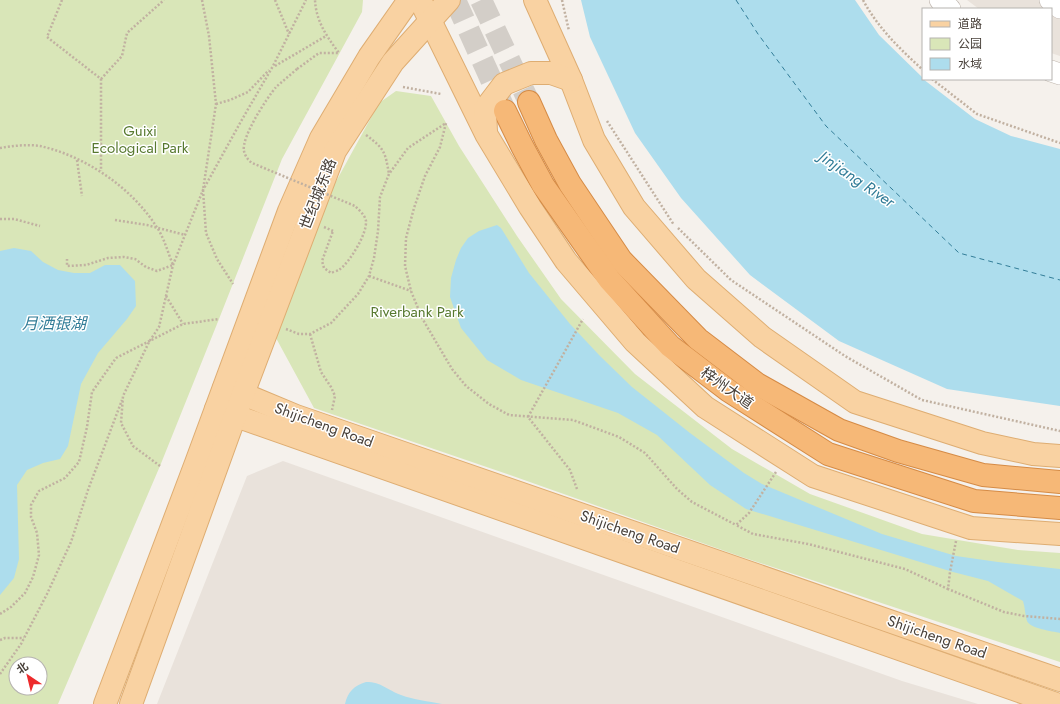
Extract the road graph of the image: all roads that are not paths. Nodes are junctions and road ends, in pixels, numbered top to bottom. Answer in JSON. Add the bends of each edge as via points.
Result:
{"nodes":[{"id":1,"x":409,"y":0,"type":"edge"},
{"id":2,"x":420,"y":0,"type":"edge"},
{"id":3,"x":449,"y":0,"type":"edge"},
{"id":4,"x":535,"y":0,"type":"edge"},
{"id":5,"x":940,"y":0,"type":"edge"},
{"id":6,"x":1050,"y":0,"type":"edge"},
{"id":7,"x":949,"y":8,"type":"edge"},
{"id":8,"x":1060,"y":8,"type":"edge"},
{"id":9,"x":430,"y":20,"type":"junction"},
{"id":10,"x":571,"y":80,"type":"junction"},
{"id":11,"x":529,"y":102,"type":"tunnel mouth"},
{"id":12,"x":505,"y":111,"type":"tunnel mouth"},
{"id":13,"x":486,"y":134,"type":"junction"},
{"id":14,"x":233,"y":391,"type":"junction"},
{"id":15,"x":226,"y":412,"type":"junction"},
{"id":16,"x":1060,"y":456,"type":"edge"},
{"id":17,"x":1060,"y":482,"type":"edge"},
{"id":18,"x":1060,"y":508,"type":"edge"},
{"id":19,"x":1060,"y":534,"type":"edge"},
{"id":20,"x":1060,"y":680,"type":"edge"},
{"id":21,"x":105,"y":704,"type":"edge"},
{"id":22,"x":131,"y":704,"type":"edge"},
{"id":23,"x":1056,"y":704,"type":"edge"}],
"edges":[{"from":1,"to":14,"type":"main road","name":"世纪城东路","via":[[369,57],[321,138],[289,211]]},
{"from":2,"to":9,"type":"main road"},
{"from":3,"to":9,"type":"main road","name":"世纪城东路"},
{"from":4,"to":10,"type":"main road"},
{"from":5,"to":7,"type":"street"},
{"from":6,"to":8,"type":"street"},
{"from":9,"to":13,"type":"main road"},
{"from":9,"to":14,"type":"main road","name":"世纪城东路","via":[[393,62],[335,151]]},
{"from":10,"to":13,"type":"main road","via":[[551,73],[530,73],[504,84],[485,109]]},
{"from":10,"to":16,"type":"main road","via":[[594,140],[634,207],[696,279],[762,337],[855,402],[982,444],[1033,454]]},
{"from":11,"to":17,"type":"highway","name":"梓州大道","via":[[570,184],[621,260],[698,339],[757,384],[839,430],[898,451],[983,475]]},
{"from":12,"to":18,"type":"highway","name":"梓州大道","via":[[542,185],[610,280],[670,346],[729,391],[828,454],[974,501]]},
{"from":13,"to":19,"type":"main road","via":[[566,261],[635,342],[705,407],[813,476],[972,528]]},
{"from":14,"to":15,"type":"main road","name":"世纪城东路"},
{"from":14,"to":20,"type":"main road","name":"Shijicheng Road","via":[[296,416]]},
{"from":15,"to":21,"type":"main road"},
{"from":15,"to":22,"type":"main road"},
{"from":15,"to":23,"type":"main road","name":"Shijicheng Road"}]}
